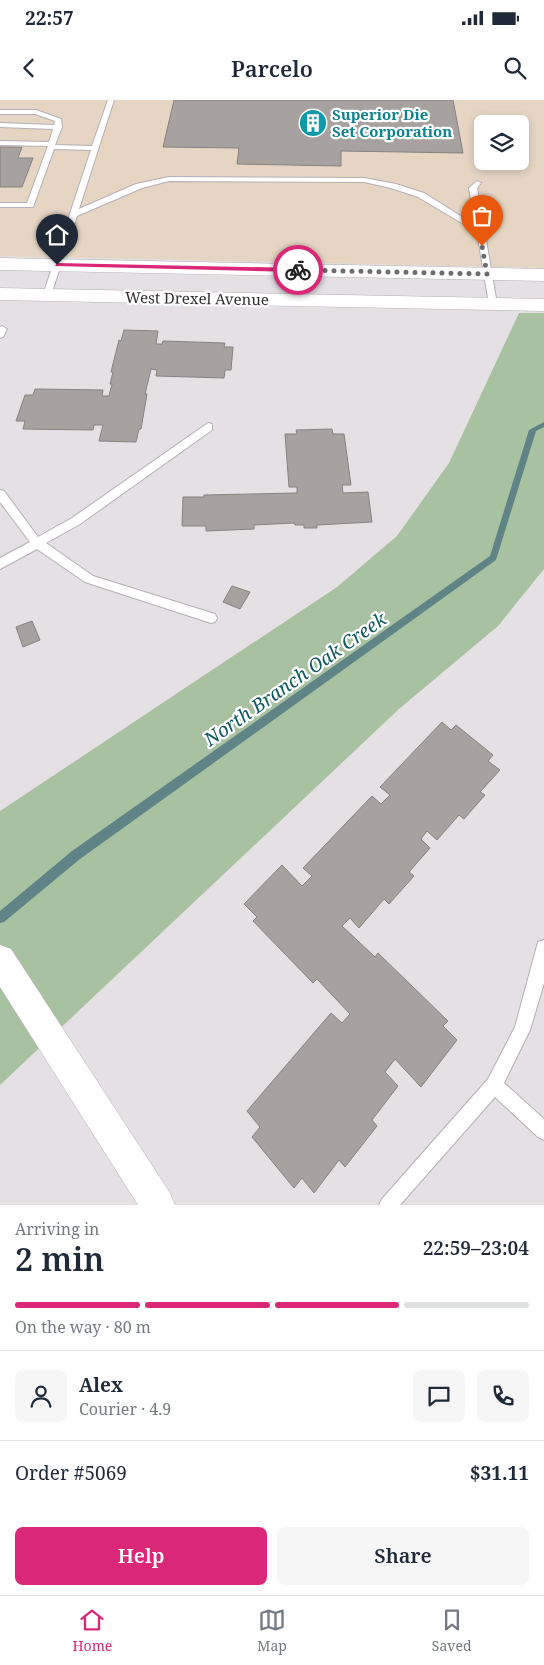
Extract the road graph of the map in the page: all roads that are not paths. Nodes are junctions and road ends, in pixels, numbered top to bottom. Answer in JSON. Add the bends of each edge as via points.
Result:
{"nodes":[{"id":1,"x":111,"y":100,"type":"edge"},
{"id":2,"x":0,"y":112,"type":"edge"},
{"id":3,"x":0,"y":125,"type":"edge"},
{"id":4,"x":58,"y":126,"type":"junction"},
{"id":5,"x":0,"y":142,"type":"edge"},
{"id":6,"x":52,"y":146,"type":"junction"},
{"id":7,"x":96,"y":148,"type":"junction"},
{"id":8,"x":477,"y":183,"type":"dead end"},
{"id":9,"x":0,"y":205,"type":"edge"},
{"id":10,"x":73,"y":215,"type":"junction"},
{"id":11,"x":480,"y":231,"type":"junction"},
{"id":12,"x":0,"y":264,"type":"edge"},
{"id":13,"x":57,"y":265,"type":"junction"},
{"id":14,"x":487,"y":274,"type":"junction"},
{"id":15,"x":544,"y":276,"type":"edge"},
{"id":16,"x":0,"y":294,"type":"edge"},
{"id":17,"x":47,"y":295,"type":"junction"},
{"id":18,"x":493,"y":304,"type":"junction"},
{"id":19,"x":544,"y":306,"type":"edge"},
{"id":20,"x":208,"y":427,"type":"dead end"},
{"id":21,"x":0,"y":494,"type":"edge"},
{"id":22,"x":36,"y":542,"type":"junction"},
{"id":23,"x":0,"y":564,"type":"edge"},
{"id":24,"x":210,"y":618,"type":"dead end"},
{"id":25,"x":544,"y":948,"type":"edge"},
{"id":26,"x":0,"y":960,"type":"edge"},
{"id":27,"x":494,"y":1085,"type":"junction"},
{"id":28,"x":544,"y":1131,"type":"edge"},
{"id":29,"x":158,"y":1205,"type":"edge"},
{"id":30,"x":388,"y":1205,"type":"edge"}],
"edges":[{"from":1,"to":7,"type":"lane"},
{"from":2,"to":4,"type":"lane","via":[[36,112],[59,120]]},
{"from":3,"to":4,"type":"lane"},
{"from":4,"to":6,"type":"lane"},
{"from":5,"to":6,"type":"lane"},
{"from":6,"to":7,"type":"lane"},
{"from":6,"to":9,"type":"lane","via":[[30,205]]},
{"from":7,"to":10,"type":"lane"},
{"from":8,"to":11,"type":"lane","via":[[472,188]]},
{"from":10,"to":11,"type":"lane","via":[[139,186],[168,178],[364,180],[421,195]]},
{"from":10,"to":13,"type":"lane"},
{"from":11,"to":14,"type":"lane"},
{"from":12,"to":13,"type":"street","name":"West Drexel Avenue"},
{"from":13,"to":14,"type":"street","name":"West Drexel Avenue"},
{"from":13,"to":17,"type":"lane"},
{"from":14,"to":15,"type":"street","name":"West Drexel Avenue"},
{"from":14,"to":18,"type":"lane"},
{"from":16,"to":17,"type":"street","name":"West Drexel Avenue"},
{"from":17,"to":18,"type":"street","name":"West Drexel Avenue"},
{"from":18,"to":19,"type":"street","name":"West Drexel Avenue"},
{"from":20,"to":22,"type":"lane","via":[[76,521]]},
{"from":21,"to":22,"type":"lane"},
{"from":22,"to":23,"type":"lane"},
{"from":22,"to":24,"type":"lane","via":[[89,579]]},
{"from":25,"to":27,"type":"lane","via":[[522,1030]]},
{"from":26,"to":29,"type":"street"},
{"from":27,"to":28,"type":"lane"},
{"from":27,"to":30,"type":"lane"}]}
